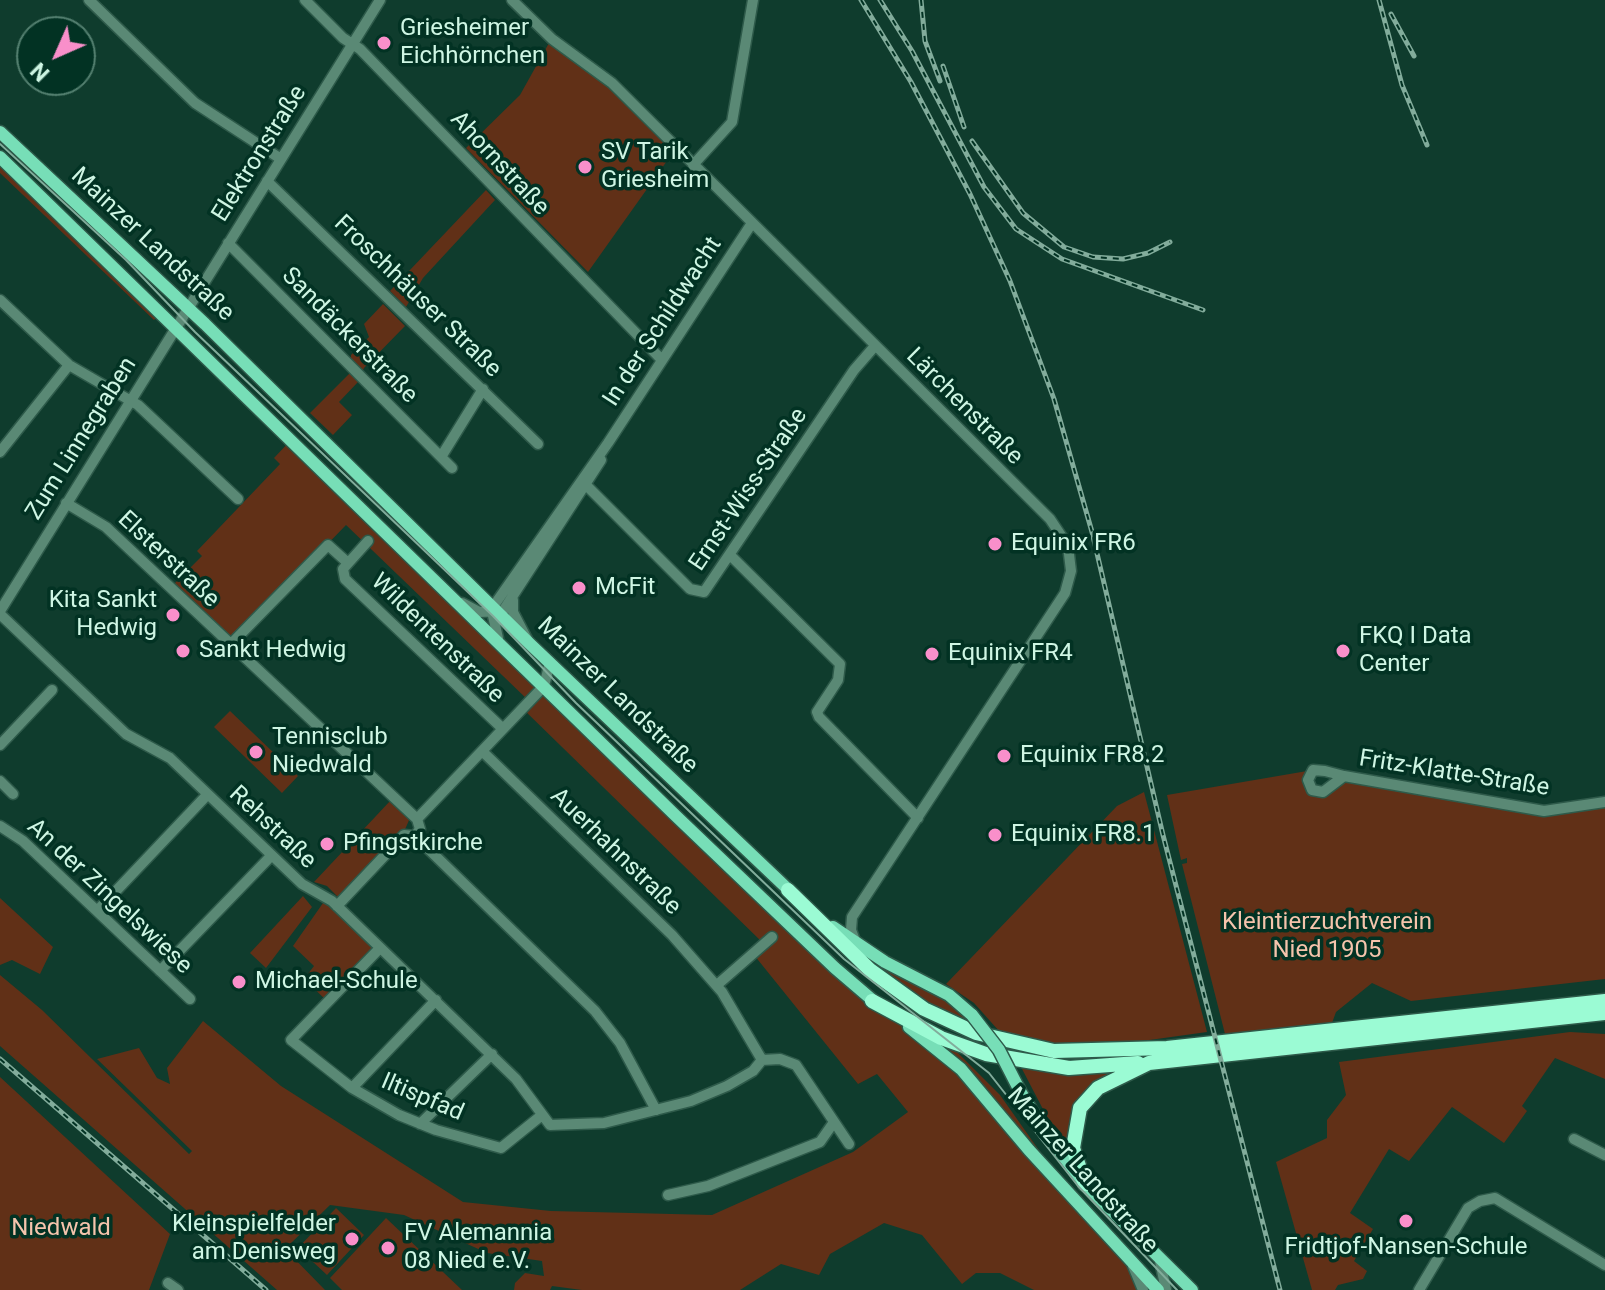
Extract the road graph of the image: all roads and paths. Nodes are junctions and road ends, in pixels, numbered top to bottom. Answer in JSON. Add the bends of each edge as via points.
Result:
{"nodes":[{"id":1,"x":89,"y":0,"type":"edge"},
{"id":2,"x":305,"y":0,"type":"edge"},
{"id":3,"x":380,"y":0,"type":"edge"},
{"id":4,"x":512,"y":0,"type":"edge"},
{"id":5,"x":753,"y":0,"type":"edge"},
{"id":6,"x":353,"y":44,"type":"junction"},
{"id":7,"x":0,"y":132,"type":"edge"},
{"id":8,"x":0,"y":157,"type":"edge"},
{"id":9,"x":281,"y":159,"type":"junction"},
{"id":10,"x":693,"y":165,"type":"junction"},
{"id":11,"x":267,"y":181,"type":"junction"},
{"id":12,"x":752,"y":223,"type":"junction"},
{"id":13,"x":228,"y":243,"type":"junction"},
{"id":14,"x":0,"y":300,"type":"edge"},
{"id":15,"x":187,"y":307,"type":"junction"},
{"id":16,"x":173,"y":329,"type":"junction"},
{"id":17,"x":874,"y":347,"type":"junction"},
{"id":18,"x":661,"y":359,"type":"junction"},
{"id":19,"x":69,"y":365,"type":"junction"},
{"id":20,"x":483,"y":389,"type":"junction"},
{"id":21,"x":129,"y":400,"type":"junction"},
{"id":22,"x":608,"y":443,"type":"junction"},
{"id":23,"x":538,"y":444,"type":"dead end"},
{"id":24,"x":0,"y":452,"type":"edge"},
{"id":25,"x":441,"y":457,"type":"junction"},
{"id":26,"x":452,"y":468,"type":"dead end"},
{"id":27,"x":574,"y":488,"type":"junction"},
{"id":28,"x":590,"y":489,"type":"junction"},
{"id":29,"x":238,"y":499,"type":"dead end"},
{"id":30,"x":66,"y":503,"type":"junction"},
{"id":31,"x":368,"y":541,"type":"dead end"},
{"id":32,"x":731,"y":556,"type":"junction"},
{"id":33,"x":348,"y":563,"type":"junction"},
{"id":34,"x":510,"y":586,"type":"junction"},
{"id":35,"x":478,"y":593,"type":"junction"},
{"id":36,"x":454,"y":599,"type":"junction"},
{"id":37,"x":513,"y":600,"type":"junction"},
{"id":38,"x":495,"y":611,"type":"junction"},
{"id":39,"x":0,"y":612,"type":"edge"},
{"id":40,"x":498,"y":638,"type":"junction"},
{"id":41,"x":530,"y":644,"type":"junction"},
{"id":42,"x":230,"y":645,"type":"junction"},
{"id":43,"x":550,"y":662,"type":"junction"},
{"id":44,"x":59,"y":683,"type":"junction"},
{"id":45,"x":544,"y":686,"type":"junction"},
{"id":46,"x":502,"y":728,"type":"junction"},
{"id":47,"x":0,"y":745,"type":"edge"},
{"id":48,"x":482,"y":751,"type":"junction"},
{"id":49,"x":1344,"y":776,"type":"dead end"},
{"id":50,"x":0,"y":781,"type":"edge"},
{"id":51,"x":13,"y":794,"type":"dead end"},
{"id":52,"x":207,"y":795,"type":"junction"},
{"id":53,"x":1605,"y":802,"type":"edge"},
{"id":54,"x":918,"y":818,"type":"junction"},
{"id":55,"x":415,"y":819,"type":"junction"},
{"id":56,"x":0,"y":826,"type":"edge"},
{"id":57,"x":410,"y":836,"type":"junction"},
{"id":58,"x":271,"y":856,"type":"junction"},
{"id":59,"x":788,"y":890,"type":"junction"},
{"id":60,"x":337,"y":906,"type":"junction"},
{"id":61,"x":97,"y":911,"type":"junction"},
{"id":62,"x":818,"y":915,"type":"junction"},
{"id":63,"x":852,"y":917,"type":"junction"},
{"id":64,"x":772,"y":937,"type":"dead end"},
{"id":65,"x":857,"y":945,"type":"junction"},
{"id":66,"x":380,"y":948,"type":"junction"},
{"id":67,"x":160,"y":971,"type":"junction"},
{"id":68,"x":717,"y":985,"type":"junction"},
{"id":69,"x":190,"y":999,"type":"dead end"},
{"id":70,"x":436,"y":1000,"type":"junction"},
{"id":71,"x":872,"y":1001,"type":"junction"},
{"id":72,"x":1602,"y":1007,"type":"edge"},
{"id":73,"x":492,"y":1054,"type":"junction"},
{"id":74,"x":1195,"y":1058,"type":"junction"},
{"id":75,"x":762,"y":1060,"type":"junction"},
{"id":76,"x":352,"y":1088,"type":"junction"},
{"id":77,"x":656,"y":1110,"type":"junction"},
{"id":78,"x":542,"y":1115,"type":"junction"},
{"id":79,"x":834,"y":1122,"type":"junction"},
{"id":80,"x":420,"y":1124,"type":"junction"},
{"id":81,"x":1574,"y":1139,"type":"dead end"},
{"id":82,"x":849,"y":1144,"type":"dead end"},
{"id":83,"x":1605,"y":1155,"type":"edge"},
{"id":84,"x":1085,"y":1184,"type":"junction"},
{"id":85,"x":668,"y":1195,"type":"dead end"},
{"id":86,"x":1124,"y":1251,"type":"junction"},
{"id":87,"x":1604,"y":1260,"type":"edge"},
{"id":88,"x":1160,"y":1261,"type":"junction"},
{"id":89,"x":168,"y":1283,"type":"dead end"},
{"id":90,"x":1190,"y":1288,"type":"edge"},
{"id":91,"x":1163,"y":1289,"type":"edge"},
{"id":92,"x":178,"y":1290,"type":"edge"},
{"id":93,"x":1143,"y":1290,"type":"edge"},
{"id":94,"x":1419,"y":1290,"type":"edge"}],
"edges":[{"from":1,"to":9,"type":"street","via":[[195,103]]},
{"from":2,"to":6,"type":"street","name":"Ahornstraße"},
{"from":3,"to":6,"type":"street","name":"Elektronstraße"},
{"from":4,"to":10,"type":"street","name":"Lärchenstraße","via":[[552,39],[612,83]]},
{"from":5,"to":10,"type":"street","via":[[732,122]]},
{"from":6,"to":9,"type":"street","name":"Elektronstraße"},
{"from":6,"to":18,"type":"street","name":"Ahornstraße"},
{"from":7,"to":15,"type":"main road","name":"Mainzer Landstraße"},
{"from":8,"to":16,"type":"main road","name":"Mainzer Landstraße"},
{"from":9,"to":11,"type":"street","name":"Elektronstraße"},
{"from":10,"to":12,"type":"street","name":"Lärchenstraße"},
{"from":11,"to":13,"type":"street","name":"Elektronstraße"},
{"from":11,"to":20,"type":"street","name":"Froschhäuser Straße"},
{"from":12,"to":17,"type":"street","name":"Lärchenstraße"},
{"from":12,"to":18,"type":"street","name":"In der Schildwacht"},
{"from":13,"to":15,"type":"street","name":"Elektronstraße"},
{"from":13,"to":25,"type":"street","name":"Sandäckerstraße"},
{"from":14,"to":19,"type":"street"},
{"from":15,"to":16,"type":"street","name":"Elektronstraße"},
{"from":15,"to":35,"type":"main road","name":"Mainzer Landstraße"},
{"from":16,"to":21,"type":"street","name":"Zum Linnegraben"},
{"from":16,"to":36,"type":"main road","name":"Mainzer Landstraße"},
{"from":17,"to":32,"type":"street","name":"Ernst-Wiss-Straße"},
{"from":17,"to":54,"type":"street","name":"Lärchenstraße","via":[[1050,519],[1064,536],[1070,559],[1065,593]]},
{"from":18,"to":22,"type":"street","name":"In der Schildwacht"},
{"from":19,"to":21,"type":"street"},
{"from":19,"to":24,"type":"street"},
{"from":20,"to":23,"type":"street","name":"Froschhäuser Straße"},
{"from":20,"to":25,"type":"street"},
{"from":21,"to":29,"type":"street"},
{"from":21,"to":30,"type":"street","name":"Zum Linnegraben"},
{"from":22,"to":27,"type":"street","name":"In der Schildwacht"},
{"from":22,"to":28,"type":"street","name":"In der Schildwacht"},
{"from":25,"to":26,"type":"street","name":"Sandäckerstraße"},
{"from":27,"to":28,"type":"street"},
{"from":27,"to":34,"type":"street","name":"In der Schildwacht"},
{"from":28,"to":32,"type":"street","name":"Ernst-Wiss-Straße","via":[[694,592],[710,587]]},
{"from":28,"to":37,"type":"street","via":[[576,501]]},
{"from":30,"to":39,"type":"street","name":"Zum Linnegraben"},
{"from":30,"to":42,"type":"street","name":"Elsterstraße","via":[[106,527]]},
{"from":31,"to":33,"type":"street","name":"Wildentenstraße"},
{"from":32,"to":54,"type":"street","via":[[840,664],[838,680],[817,712],[819,717]]},
{"from":33,"to":42,"type":"street","via":[[328,545]]},
{"from":33,"to":46,"type":"street","name":"Wildentenstraße","via":[[345,579]]},
{"from":34,"to":35,"type":"street"},
{"from":34,"to":38,"type":"street","name":"In der Schildwacht"},
{"from":35,"to":38,"type":"main road","name":"Mainzer Landstraße"},
{"from":36,"to":38,"type":"street","via":[[479,612]]},
{"from":36,"to":40,"type":"main road","name":"Mainzer Landstraße"},
{"from":37,"to":38,"type":"street"},
{"from":37,"to":41,"type":"street","via":[[513,612]]},
{"from":38,"to":40,"type":"street"},
{"from":38,"to":41,"type":"main road","name":"Mainzer Landstraße"},
{"from":39,"to":44,"type":"street","name":"Rehstraße"},
{"from":40,"to":45,"type":"main road","name":"Mainzer Landstraße"},
{"from":41,"to":43,"type":"main road","name":"Mainzer Landstraße"},
{"from":42,"to":55,"type":"street","name":"Elsterstraße"},
{"from":43,"to":45,"type":"street"},
{"from":43,"to":59,"type":"main road","name":"Mainzer Landstraße"},
{"from":44,"to":47,"type":"street"},
{"from":44,"to":52,"type":"street","name":"Rehstraße","via":[[126,734],[170,758]]},
{"from":45,"to":46,"type":"street"},
{"from":45,"to":71,"type":"main road","name":"Mainzer Landstraße"},
{"from":46,"to":48,"type":"street"},
{"from":48,"to":55,"type":"street"},
{"from":48,"to":68,"type":"street","name":"Auerhahnstraße","via":[[641,903]]},
{"from":49,"to":53,"type":"street","name":"Fritz-Klatte-Straße","via":[[1544,811]]},
{"from":50,"to":51,"type":"street"},
{"from":52,"to":58,"type":"street","name":"Rehstraße"},
{"from":52,"to":61,"type":"street"},
{"from":54,"to":63,"type":"street","name":"Lärchenstraße"},
{"from":55,"to":57,"type":"street","via":[[420,829]]},
{"from":56,"to":61,"type":"street","name":"An der Zingelswiese"},
{"from":57,"to":60,"type":"street"},
{"from":57,"to":77,"type":"street","via":[[595,1011],[620,1043]]},
{"from":58,"to":60,"type":"street","name":"Rehstraße"},
{"from":58,"to":67,"type":"street"},
{"from":59,"to":62,"type":"main road","name":"Mainzer Landstraße"},
{"from":59,"to":72,"type":"highway","via":[[870,970],[924,1009],[976,1033],[1054,1051],[1167,1048]]},
{"from":60,"to":66,"type":"street","name":"Rehstraße"},
{"from":61,"to":67,"type":"street","name":"An der Zingelswiese"},
{"from":62,"to":63,"type":"street","via":[[836,923]]},
{"from":62,"to":65,"type":"main road","name":"Mainzer Landstraße"},
{"from":63,"to":65,"type":"street"},
{"from":64,"to":68,"type":"street"},
{"from":65,"to":84,"type":"main road","name":"Mainzer Landstraße","bridge":true,"via":[[949,995],[972,1015],[999,1050],[1044,1131]]},
{"from":66,"to":70,"type":"street","name":"Rehstraße"},
{"from":66,"to":76,"type":"street","name":"Iltispfad","via":[[291,1040]]},
{"from":67,"to":69,"type":"street","name":"An der Zingelswiese"},
{"from":68,"to":75,"type":"street","name":"Auerhahnstraße"},
{"from":70,"to":73,"type":"street","name":"Rehstraße"},
{"from":70,"to":76,"type":"street"},
{"from":71,"to":74,"type":"highway","via":[[953,1043],[1041,1065],[1094,1067]]},
{"from":71,"to":86,"type":"main road","name":"Mainzer Landstraße","via":[[961,1069]]},
{"from":72,"to":74,"type":"highway"},
{"from":73,"to":78,"type":"street","name":"Rehstraße"},
{"from":73,"to":80,"type":"street"},
{"from":74,"to":84,"type":"highway","via":[[1149,1063],[1087,1098],[1073,1135]]},
{"from":75,"to":77,"type":"street","via":[[727,1086]]},
{"from":75,"to":79,"type":"street","via":[[796,1065]]},
{"from":76,"to":80,"type":"street","name":"Iltispfad"},
{"from":77,"to":78,"type":"street","via":[[604,1123],[555,1127]]},
{"from":78,"to":80,"type":"street","name":"Iltispfad","via":[[501,1148]]},
{"from":79,"to":82,"type":"street"},
{"from":79,"to":85,"type":"street","via":[[820,1142],[719,1182]]},
{"from":81,"to":83,"type":"street"},
{"from":84,"to":88,"type":"main road","name":"Mainzer Landstraße"},
{"from":86,"to":91,"type":"main road","name":"Mainzer Landstraße"},
{"from":86,"to":93,"type":"street"},
{"from":87,"to":94,"type":"street","via":[[1495,1198],[1468,1208]]},
{"from":88,"to":90,"type":"main road","name":"Mainzer Landstraße"},
{"from":88,"to":91,"type":"street"},
{"from":89,"to":92,"type":"street"},
{"from":90,"to":91,"type":"street"}]}
